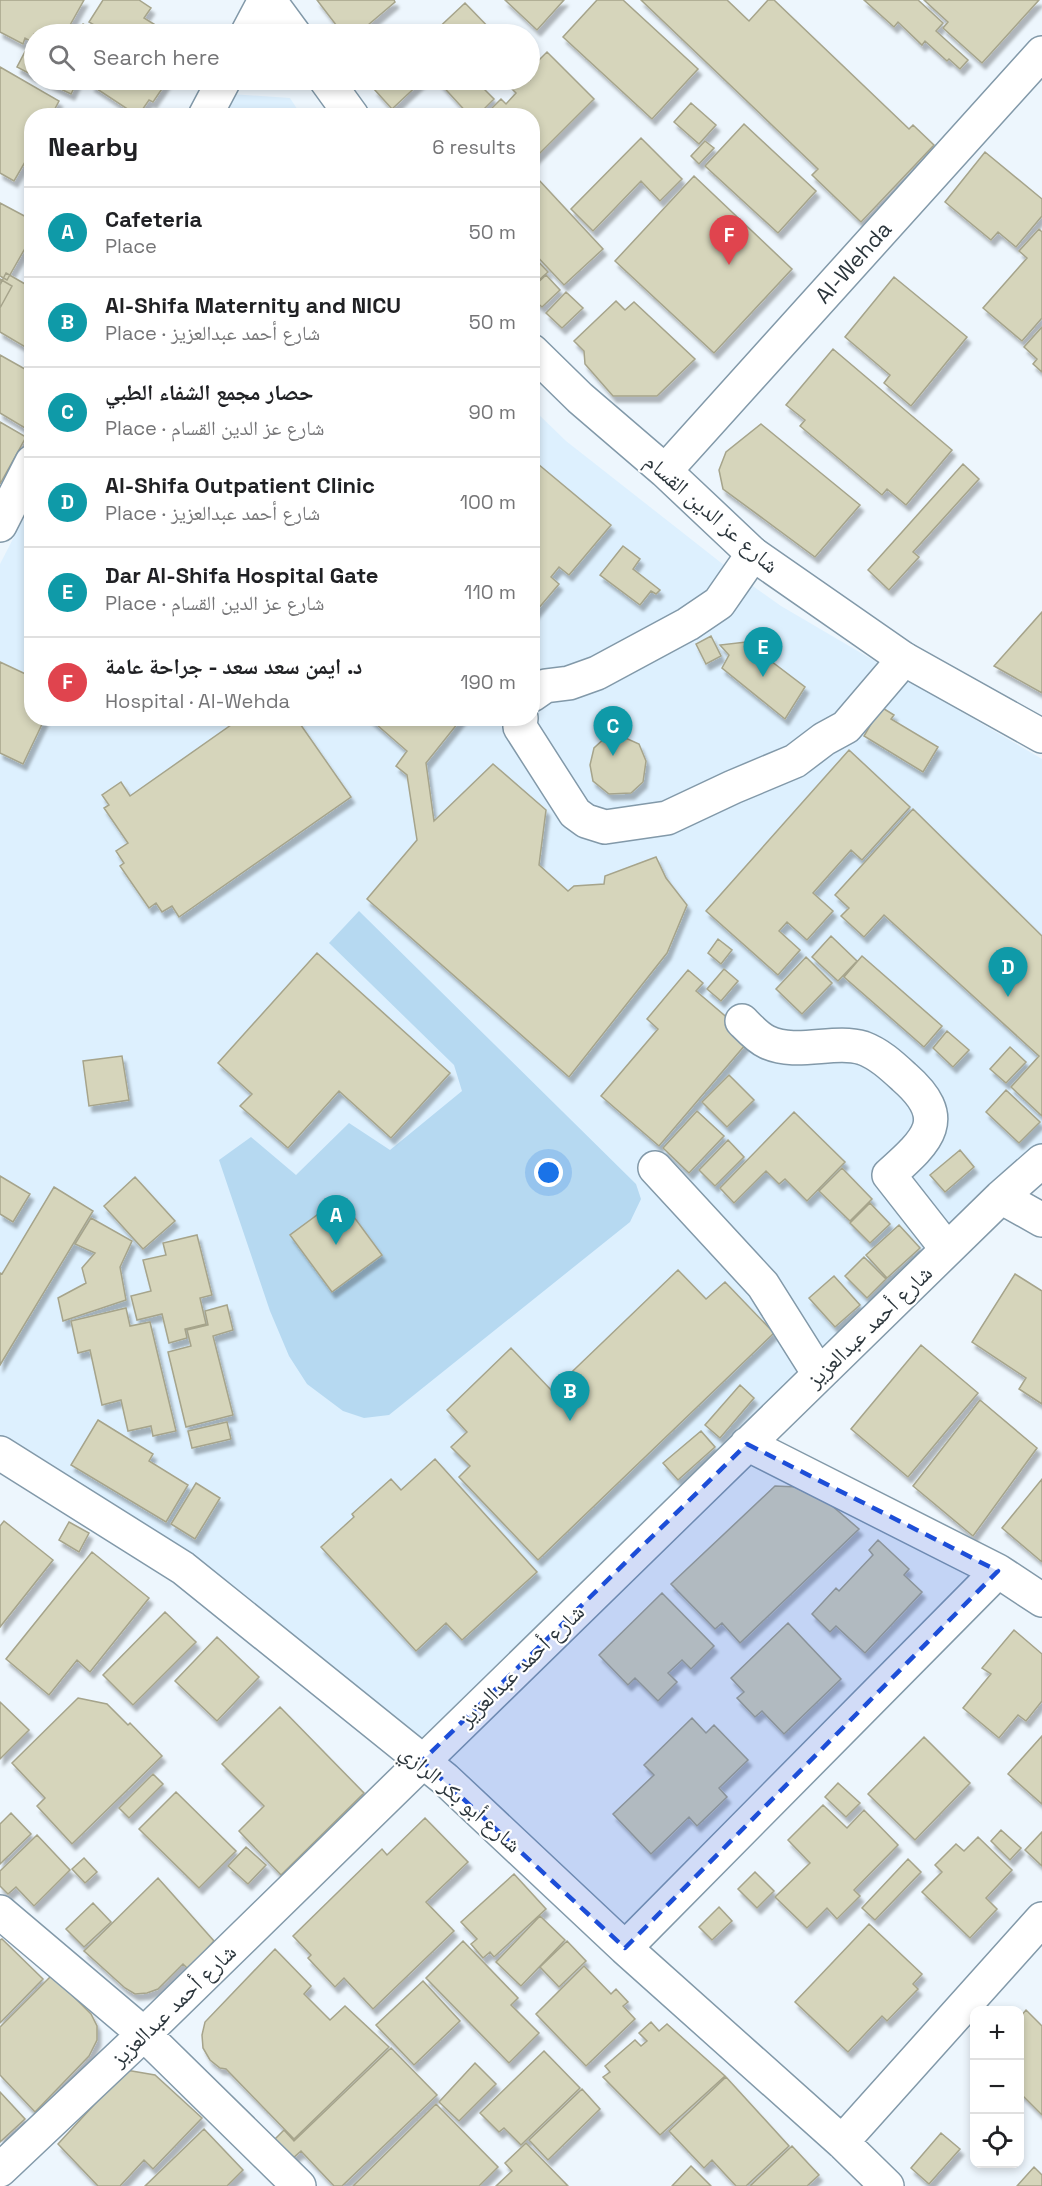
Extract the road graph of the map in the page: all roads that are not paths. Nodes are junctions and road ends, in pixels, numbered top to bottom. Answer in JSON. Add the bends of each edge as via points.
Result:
{"nodes":[{"id":1,"x":267,"y":0,"type":"edge"},
{"id":2,"x":253,"y":24,"type":"edge"},
{"id":3,"x":286,"y":24,"type":"edge"},
{"id":4,"x":1042,"y":53,"type":"edge"},
{"id":5,"x":219,"y":90,"type":"edge"},
{"id":6,"x":333,"y":90,"type":"edge"},
{"id":7,"x":209,"y":108,"type":"edge"},
{"id":8,"x":346,"y":108,"type":"edge"},
{"id":9,"x":540,"y":359,"type":"edge"},
{"id":10,"x":665,"y":471,"type":"junction"},
{"id":11,"x":24,"y":478,"type":"edge"},
{"id":12,"x":0,"y":525,"type":"edge"},
{"id":13,"x":753,"y":554,"type":"junction"},
{"id":14,"x":904,"y":659,"type":"junction"},
{"id":15,"x":540,"y":689,"type":"edge"},
{"id":16,"x":520,"y":726,"type":"edge"},
{"id":17,"x":1042,"y":736,"type":"edge"},
{"id":18,"x":742,"y":1021,"type":"dead end"},
{"id":19,"x":1042,"y":1161,"type":"edge"},
{"id":20,"x":654,"y":1168,"type":"dead end"},
{"id":21,"x":1001,"y":1197,"type":"junction"},
{"id":22,"x":1042,"y":1220,"type":"edge"},
{"id":23,"x":947,"y":1249,"type":"junction"},
{"id":24,"x":819,"y":1374,"type":"junction"},
{"id":25,"x":747,"y":1444,"type":"junction"},
{"id":26,"x":0,"y":1453,"type":"edge"},
{"id":27,"x":998,"y":1571,"type":"junction"},
{"id":28,"x":1042,"y":1600,"type":"edge"},
{"id":29,"x":422,"y":1761,"type":"junction"},
{"id":30,"x":0,"y":1912,"type":"edge"},
{"id":31,"x":1042,"y":1919,"type":"edge"},
{"id":32,"x":625,"y":1948,"type":"junction"},
{"id":33,"x":144,"y":2034,"type":"junction"},
{"id":34,"x":842,"y":2142,"type":"junction"},
{"id":35,"x":0,"y":2170,"type":"edge"},
{"id":36,"x":299,"y":2186,"type":"edge"},
{"id":37,"x":887,"y":2186,"type":"edge"}],
"edges":[{"from":1,"to":2,"type":"street"},
{"from":1,"to":3,"type":"street"},
{"from":4,"to":10,"type":"street","name":"Al-Wehda"},
{"from":5,"to":7,"type":"street"},
{"from":6,"to":8,"type":"street"},
{"from":9,"to":10,"type":"street","name":"شارع عز الدين القسام"},
{"from":10,"to":13,"type":"street","name":"شارع عز الدين القسام"},
{"from":11,"to":12,"type":"street"},
{"from":13,"to":14,"type":"street","name":"شارع عز الدين القسام"},
{"from":13,"to":15,"type":"street","via":[[719,603],[688,624],[597,673]]},
{"from":14,"to":16,"type":"street","via":[[846,727],[795,761],[667,818],[605,827],[586,821],[575,813]]},
{"from":14,"to":17,"type":"street","name":"شارع عز الدين القسام"},
{"from":18,"to":23,"type":"street","via":[[766,1042],[794,1049],[861,1047],[880,1056],[915,1086],[929,1106],[931,1123],[927,1137],[889,1175]]},
{"from":19,"to":21,"type":"street","name":"شارع أحمد عبدالعزيز"},
{"from":20,"to":24,"type":"street","via":[[763,1285]]},
{"from":21,"to":22,"type":"street"},
{"from":21,"to":23,"type":"street","name":"شارع أحمد عبدالعزيز"},
{"from":23,"to":24,"type":"street","name":"شارع أحمد عبدالعزيز"},
{"from":24,"to":25,"type":"street","name":"شارع أحمد عبدالعزيز"},
{"from":25,"to":27,"type":"street"},
{"from":25,"to":29,"type":"street","name":"شارع أحمد عبدالعزيز"},
{"from":26,"to":29,"type":"street","name":"شارع أبو بكر الرازي","via":[[183,1568]]},
{"from":27,"to":28,"type":"street"},
{"from":27,"to":32,"type":"street"},
{"from":29,"to":32,"type":"street","name":"شارع أبو بكر الرازي"},
{"from":29,"to":33,"type":"street","name":"شارع أحمد عبدالعزيز"},
{"from":30,"to":33,"type":"street"},
{"from":31,"to":34,"type":"street"},
{"from":32,"to":34,"type":"street","name":"شارع أبو بكر الرازي"},
{"from":33,"to":35,"type":"street","name":"شارع أحمد عبدالعزيز"},
{"from":33,"to":36,"type":"street"},
{"from":34,"to":37,"type":"street","name":"شارع أبو بكر الرازي"}]}
